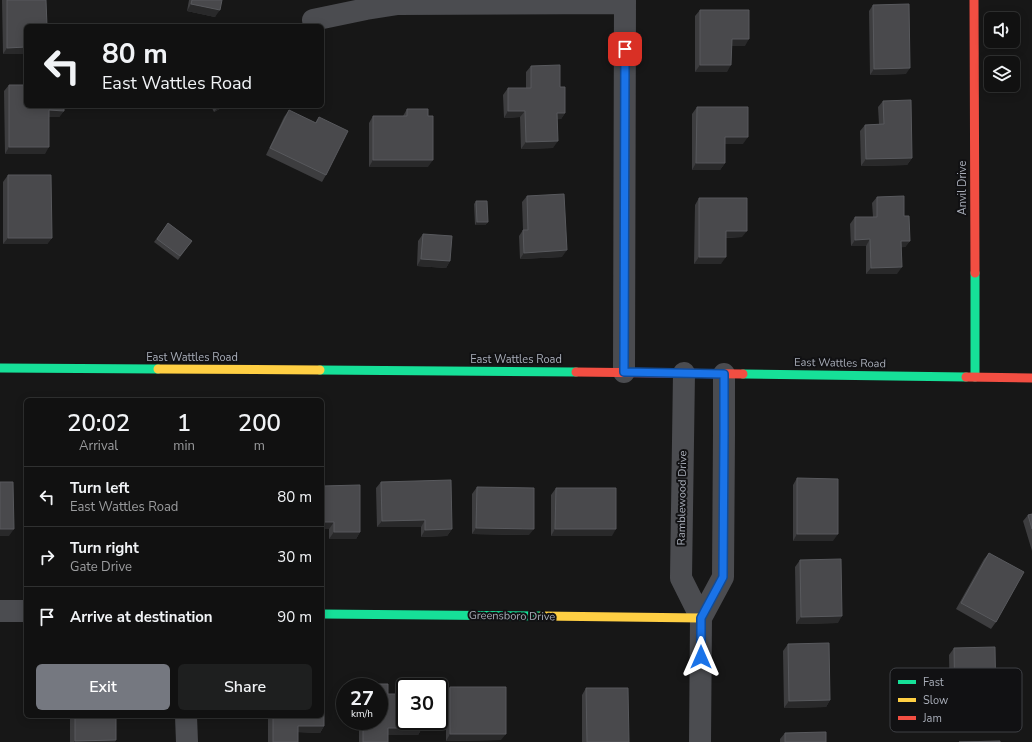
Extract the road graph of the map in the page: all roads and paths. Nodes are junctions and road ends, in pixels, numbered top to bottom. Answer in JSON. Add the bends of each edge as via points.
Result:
{"nodes":[{"id":1,"x":974,"y":0,"type":"edge"},
{"id":2,"x":625,"y":2,"type":"edge"},
{"id":3,"x":313,"y":20,"type":"dead end"},
{"id":4,"x":0,"y":368,"type":"edge"},
{"id":5,"x":624,"y":372,"type":"junction"},
{"id":6,"x":684,"y":373,"type":"junction"},
{"id":7,"x":724,"y":374,"type":"junction"},
{"id":8,"x":975,"y":377,"type":"junction"},
{"id":9,"x":1032,"y":378,"type":"edge"},
{"id":10,"x":0,"y":611,"type":"edge"},
{"id":11,"x":24,"y":611,"type":"edge"},
{"id":12,"x":324,"y":614,"type":"edge"},
{"id":13,"x":701,"y":618,"type":"junction"},
{"id":14,"x":186,"y":718,"type":"edge"},
{"id":15,"x":187,"y":742,"type":"edge"},
{"id":16,"x":700,"y":742,"type":"edge"}],
"edges":[{"from":1,"to":8,"type":"main road","name":"Anvil Drive"},
{"from":2,"to":3,"type":"street","via":[[398,4]]},
{"from":2,"to":5,"type":"street"},
{"from":4,"to":5,"type":"main road","name":"East Wattles Road"},
{"from":5,"to":6,"type":"main road","name":"East Wattles Road"},
{"from":6,"to":7,"type":"main road","name":"East Wattles Road"},
{"from":6,"to":13,"type":"street","name":"Ramblewood Drive","via":[[681,578]]},
{"from":7,"to":8,"type":"main road","name":"East Wattles Road"},
{"from":7,"to":13,"type":"street","name":"Ramblewood Drive","via":[[723,577]]},
{"from":8,"to":9,"type":"main road","name":"East Wattles Road"},
{"from":10,"to":11,"type":"street"},
{"from":12,"to":13,"type":"main road","name":"Greensboro Drive"},
{"from":13,"to":16,"type":"street","name":"Ramblewood Drive"},
{"from":14,"to":15,"type":"street"}]}
